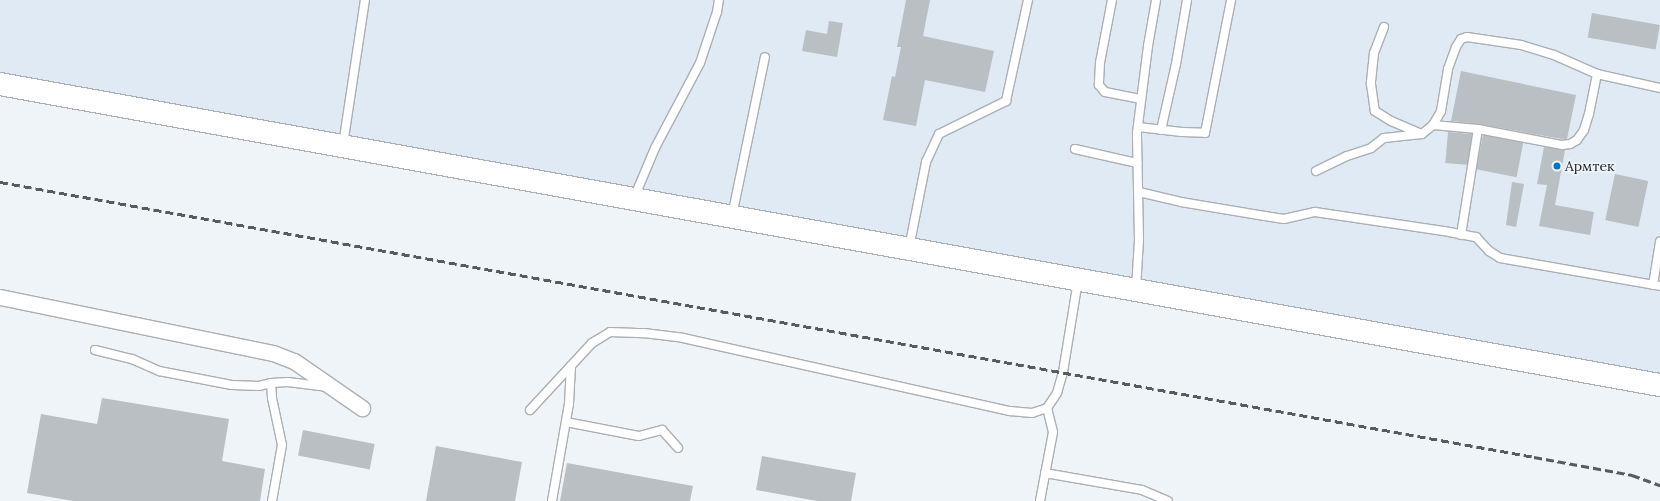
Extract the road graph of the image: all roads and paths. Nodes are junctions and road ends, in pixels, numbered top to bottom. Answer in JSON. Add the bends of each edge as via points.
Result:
{"nodes":[{"id":1,"x":366,"y":0,"type":"edge"},
{"id":2,"x":719,"y":0,"type":"edge"},
{"id":3,"x":1028,"y":0,"type":"edge"},
{"id":4,"x":1112,"y":0,"type":"edge"},
{"id":5,"x":1156,"y":0,"type":"edge"},
{"id":6,"x":1187,"y":0,"type":"edge"},
{"id":7,"x":1231,"y":0,"type":"edge"},
{"id":8,"x":1384,"y":27,"type":"dead end"},
{"id":9,"x":765,"y":57,"type":"dead end"},
{"id":10,"x":1597,"y":74,"type":"junction"},
{"id":11,"x":0,"y":84,"type":"edge"},
{"id":12,"x":1660,"y":88,"type":"edge"},
{"id":13,"x":1141,"y":99,"type":"junction"},
{"id":14,"x":1433,"y":125,"type":"junction"},
{"id":15,"x":1138,"y":127,"type":"junction"},
{"id":16,"x":1478,"y":129,"type":"junction"},
{"id":17,"x":1161,"y":130,"type":"junction"},
{"id":18,"x":1422,"y":134,"type":"junction"},
{"id":19,"x":342,"y":146,"type":"junction"},
{"id":20,"x":1075,"y":149,"type":"dead end"},
{"id":21,"x":1137,"y":163,"type":"junction"},
{"id":22,"x":1316,"y":171,"type":"dead end"},
{"id":23,"x":1139,"y":192,"type":"junction"},
{"id":24,"x":634,"y":199,"type":"junction"},
{"id":25,"x":732,"y":217,"type":"junction"},
{"id":26,"x":1461,"y":234,"type":"junction"},
{"id":27,"x":1660,"y":242,"type":"edge"},
{"id":28,"x":909,"y":249,"type":"junction"},
{"id":29,"x":1079,"y":280,"type":"junction"},
{"id":30,"x":1656,"y":286,"type":"edge"},
{"id":31,"x":1136,"y":290,"type":"junction"},
{"id":32,"x":0,"y":297,"type":"edge"},
{"id":33,"x":95,"y":350,"type":"dead end"},
{"id":34,"x":571,"y":366,"type":"junction"},
{"id":35,"x":271,"y":383,"type":"junction"},
{"id":36,"x":1660,"y":385,"type":"edge"},
{"id":37,"x":335,"y":388,"type":"junction"},
{"id":38,"x":362,"y":408,"type":"dead end"},
{"id":39,"x":1047,"y":408,"type":"junction"},
{"id":40,"x":530,"y":410,"type":"dead end"},
{"id":41,"x":566,"y":422,"type":"junction"},
{"id":42,"x":678,"y":448,"type":"dead end"},
{"id":43,"x":1045,"y":474,"type":"junction"},
{"id":44,"x":272,"y":501,"type":"edge"},
{"id":45,"x":552,"y":501,"type":"edge"},
{"id":46,"x":1040,"y":501,"type":"edge"},
{"id":47,"x":1168,"y":501,"type":"edge"}],
"edges":[{"from":1,"to":19,"type":"lane"},
{"from":2,"to":24,"type":"lane","via":[[700,63],[655,148]]},
{"from":3,"to":28,"type":"lane","via":[[1006,101],[939,134],[926,162]]},
{"from":4,"to":13,"type":"lane","via":[[1100,63],[1099,86],[1106,92]]},
{"from":5,"to":13,"type":"lane"},
{"from":6,"to":17,"type":"lane"},
{"from":7,"to":17,"type":"lane","via":[[1205,133]]},
{"from":8,"to":18,"type":"lane","via":[[1374,53],[1371,84],[1375,111],[1391,122]]},
{"from":9,"to":25,"type":"lane"},
{"from":10,"to":12,"type":"lane"},
{"from":10,"to":14,"type":"lane","via":[[1554,55],[1521,45],[1467,37],[1461,39],[1456,47],[1448,69],[1441,111]]},
{"from":10,"to":16,"type":"lane","via":[[1584,130],[1577,140],[1570,144],[1562,145]]},
{"from":11,"to":19,"type":"main road"},
{"from":13,"to":15,"type":"lane"},
{"from":14,"to":16,"type":"lane"},
{"from":14,"to":18,"type":"lane"},
{"from":15,"to":17,"type":"lane"},
{"from":15,"to":21,"type":"lane"},
{"from":16,"to":26,"type":"lane"},
{"from":18,"to":22,"type":"lane","via":[[1384,138],[1371,148]]},
{"from":19,"to":24,"type":"main road"},
{"from":20,"to":21,"type":"lane"},
{"from":21,"to":23,"type":"lane"},
{"from":23,"to":26,"type":"lane","via":[[1265,216],[1284,218],[1315,212]]},
{"from":23,"to":31,"type":"lane"},
{"from":24,"to":25,"type":"main road"},
{"from":25,"to":28,"type":"main road"},
{"from":26,"to":30,"type":"lane","via":[[1476,237],[1500,258]]},
{"from":27,"to":30,"type":"lane"},
{"from":28,"to":29,"type":"main road"},
{"from":29,"to":31,"type":"main road"},
{"from":29,"to":39,"type":"lane","via":[[1063,372],[1057,393]]},
{"from":31,"to":36,"type":"main road"},
{"from":32,"to":37,"type":"street","via":[[273,352],[294,361]]},
{"from":33,"to":35,"type":"lane","via":[[132,359],[160,371],[232,385],[259,386]]},
{"from":34,"to":39,"type":"lane","via":[[592,343],[610,332],[644,333],[683,338],[1010,411],[1032,413]]},
{"from":34,"to":40,"type":"lane"},
{"from":34,"to":41,"type":"lane"},
{"from":35,"to":37,"type":"lane","via":[[288,382]]},
{"from":35,"to":44,"type":"lane","via":[[282,445]]},
{"from":37,"to":38,"type":"street"},
{"from":39,"to":43,"type":"lane","via":[[1053,432]]},
{"from":41,"to":42,"type":"lane","via":[[639,436],[662,430]]},
{"from":41,"to":45,"type":"lane"},
{"from":43,"to":46,"type":"lane"},
{"from":43,"to":47,"type":"lane","via":[[1142,490]]}]}
